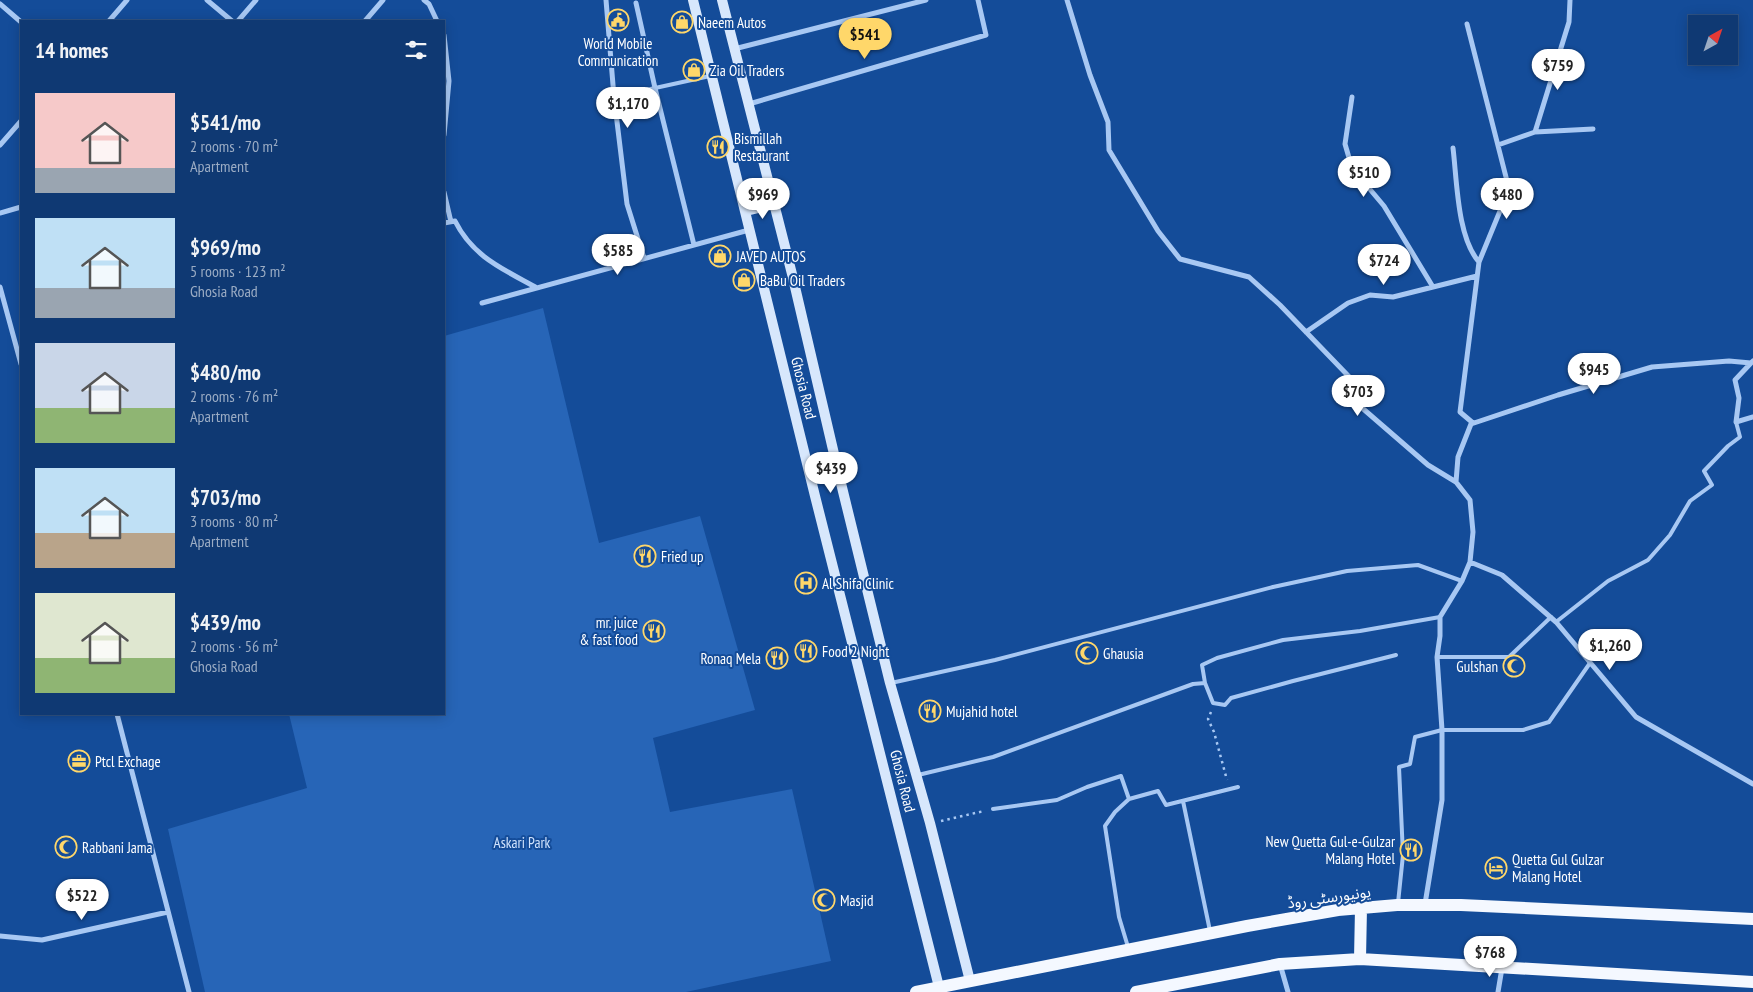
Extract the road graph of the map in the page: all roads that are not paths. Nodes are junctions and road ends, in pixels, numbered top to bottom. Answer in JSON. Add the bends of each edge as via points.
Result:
{"nodes":[{"id":1,"x":128,"y":0,"type":"edge"},
{"id":2,"x":207,"y":0,"type":"edge"},
{"id":3,"x":256,"y":0,"type":"edge"},
{"id":4,"x":383,"y":0,"type":"edge"},
{"id":5,"x":424,"y":0,"type":"edge"},
{"id":6,"x":606,"y":0,"type":"edge"},
{"id":7,"x":693,"y":0,"type":"edge"},
{"id":8,"x":722,"y":0,"type":"edge"},
{"id":9,"x":926,"y":0,"type":"edge"},
{"id":10,"x":978,"y":0,"type":"edge"},
{"id":11,"x":1067,"y":0,"type":"edge"},
{"id":12,"x":1570,"y":0,"type":"edge"},
{"id":13,"x":636,"y":3,"type":"dead end"},
{"id":14,"x":0,"y":4,"type":"edge"},
{"id":15,"x":110,"y":20,"type":"edge"},
{"id":16,"x":231,"y":20,"type":"edge"},
{"id":17,"x":239,"y":20,"type":"edge"},
{"id":18,"x":366,"y":20,"type":"edge"},
{"id":19,"x":437,"y":20,"type":"edge"},
{"id":20,"x":20,"y":21,"type":"edge"},
{"id":21,"x":1467,"y":24,"type":"dead end"},
{"id":22,"x":445,"y":44,"type":"edge"},
{"id":23,"x":734,"y":49,"type":"junction"},
{"id":24,"x":713,"y":75,"type":"junction"},
{"id":25,"x":655,"y":88,"type":"junction"},
{"id":26,"x":614,"y":97,"type":"junction"},
{"id":27,"x":1352,"y":97,"type":"dead end"},
{"id":28,"x":749,"y":104,"type":"junction"},
{"id":29,"x":20,"y":122,"type":"edge"},
{"id":30,"x":445,"y":124,"type":"edge"},
{"id":31,"x":1593,"y":129,"type":"dead end"},
{"id":32,"x":1535,"y":132,"type":"junction"},
{"id":33,"x":0,"y":145,"type":"edge"},
{"id":34,"x":1498,"y":145,"type":"junction"},
{"id":35,"x":1453,"y":148,"type":"dead end"},
{"id":36,"x":445,"y":196,"type":"edge"},
{"id":37,"x":774,"y":204,"type":"junction"},
{"id":38,"x":20,"y":207,"type":"edge"},
{"id":39,"x":746,"y":211,"type":"junction"},
{"id":40,"x":0,"y":213,"type":"edge"},
{"id":41,"x":451,"y":222,"type":"junction"},
{"id":42,"x":445,"y":223,"type":"edge"},
{"id":43,"x":749,"y":230,"type":"junction"},
{"id":44,"x":694,"y":245,"type":"junction"},
{"id":45,"x":644,"y":258,"type":"junction"},
{"id":46,"x":1479,"y":262,"type":"junction"},
{"id":47,"x":1477,"y":276,"type":"junction"},
{"id":48,"x":0,"y":287,"type":"edge"},
{"id":49,"x":1434,"y":287,"type":"junction"},
{"id":50,"x":537,"y":288,"type":"junction"},
{"id":51,"x":482,"y":303,"type":"dead end"},
{"id":52,"x":1306,"y":332,"type":"junction"},
{"id":53,"x":20,"y":360,"type":"edge"},
{"id":54,"x":1752,"y":362,"type":"edge"},
{"id":55,"x":1753,"y":417,"type":"edge"},
{"id":56,"x":1736,"y":422,"type":"junction"},
{"id":57,"x":1473,"y":423,"type":"junction"},
{"id":58,"x":1456,"y":482,"type":"junction"},
{"id":59,"x":1470,"y":562,"type":"junction"},
{"id":60,"x":1462,"y":581,"type":"junction"},
{"id":61,"x":1440,"y":617,"type":"junction"},
{"id":62,"x":1551,"y":617,"type":"junction"},
{"id":63,"x":1556,"y":622,"type":"junction"},
{"id":64,"x":1396,"y":656,"type":"dead end"},
{"id":65,"x":1437,"y":657,"type":"junction"},
{"id":66,"x":1590,"y":663,"type":"junction"},
{"id":67,"x":890,"y":683,"type":"junction"},
{"id":68,"x":1204,"y":683,"type":"junction"},
{"id":69,"x":117,"y":715,"type":"edge"},
{"id":70,"x":1442,"y":730,"type":"junction"},
{"id":71,"x":916,"y":776,"type":"junction"},
{"id":72,"x":1753,"y":784,"type":"edge"},
{"id":73,"x":1238,"y":788,"type":"dead end"},
{"id":74,"x":1129,"y":799,"type":"junction"},
{"id":75,"x":1183,"y":801,"type":"junction"},
{"id":76,"x":993,"y":809,"type":"road end"},
{"id":77,"x":1398,"y":905,"type":"junction"},
{"id":78,"x":1425,"y":905,"type":"junction"},
{"id":79,"x":1361,"y":908,"type":"junction"},
{"id":80,"x":168,"y":912,"type":"junction"},
{"id":81,"x":1753,"y":919,"type":"edge"},
{"id":82,"x":1211,"y":933,"type":"junction"},
{"id":83,"x":0,"y":936,"type":"edge"},
{"id":84,"x":1128,"y":950,"type":"junction"},
{"id":85,"x":1360,"y":959,"type":"junction"},
{"id":86,"x":1280,"y":964,"type":"junction"},
{"id":87,"x":1502,"y":967,"type":"junction"},
{"id":88,"x":1753,"y":973,"type":"edge"},
{"id":89,"x":1727,"y":979,"type":"junction"},
{"id":90,"x":970,"y":981,"type":"junction"},
{"id":91,"x":1753,"y":982,"type":"edge"},
{"id":92,"x":939,"y":987,"type":"junction"},
{"id":93,"x":189,"y":992,"type":"edge"},
{"id":94,"x":916,"y":992,"type":"edge"},
{"id":95,"x":1136,"y":992,"type":"edge"},
{"id":96,"x":1288,"y":992,"type":"edge"},
{"id":97,"x":1498,"y":992,"type":"edge"}],
"edges":[{"from":1,"to":15,"type":"street"},
{"from":2,"to":16,"type":"street"},
{"from":3,"to":17,"type":"street"},
{"from":4,"to":18,"type":"street"},
{"from":5,"to":19,"type":"street"},
{"from":6,"to":26,"type":"street"},
{"from":7,"to":24,"type":"main road","name":"Ghosia Road"},
{"from":8,"to":23,"type":"main road"},
{"from":9,"to":23,"type":"street"},
{"from":10,"to":28,"type":"street","via":[[986,35]]},
{"from":11,"to":52,"type":"street","via":[[1108,122],[1109,150],[1158,231],[1180,258],[1249,277]]},
{"from":12,"to":32,"type":"street","via":[[1569,22]]},
{"from":13,"to":25,"type":"street"},
{"from":14,"to":20,"type":"street"},
{"from":21,"to":34,"type":"street"},
{"from":22,"to":30,"type":"street","via":[[449,81]]},
{"from":23,"to":28,"type":"main road"},
{"from":24,"to":25,"type":"lane"},
{"from":24,"to":39,"type":"main road","name":"Ghosia Road"},
{"from":25,"to":26,"type":"lane"},
{"from":25,"to":44,"type":"street"},
{"from":26,"to":45,"type":"street","via":[[627,204]]},
{"from":27,"to":49,"type":"street","via":[[1345,144],[1352,168],[1384,206]]},
{"from":28,"to":37,"type":"main road"},
{"from":29,"to":33,"type":"street"},
{"from":31,"to":32,"type":"street"},
{"from":32,"to":34,"type":"street"},
{"from":34,"to":46,"type":"street","via":[[1507,181],[1500,211]]},
{"from":35,"to":46,"type":"street","via":[[1461,217],[1472,254]]},
{"from":36,"to":41,"type":"street"},
{"from":37,"to":39,"type":"main road"},
{"from":37,"to":67,"type":"main road"},
{"from":38,"to":40,"type":"street"},
{"from":39,"to":43,"type":"main road","name":"Ghosia Road"},
{"from":41,"to":42,"type":"street"},
{"from":41,"to":50,"type":"street","via":[[455,221],[463,236],[488,260]]},
{"from":43,"to":44,"type":"street"},
{"from":43,"to":92,"type":"main road","name":"Ghosia Road"},
{"from":44,"to":45,"type":"street"},
{"from":45,"to":50,"type":"street"},
{"from":46,"to":47,"type":"street"},
{"from":47,"to":49,"type":"street"},
{"from":47,"to":57,"type":"street","via":[[1460,412]]},
{"from":48,"to":53,"type":"street"},
{"from":49,"to":52,"type":"street","via":[[1393,297],[1370,295],[1348,303]]},
{"from":50,"to":51,"type":"street"},
{"from":52,"to":58,"type":"street","via":[[1359,387],[1361,407],[1428,465]]},
{"from":54,"to":56,"type":"street","via":[[1735,380],[1739,398]]},
{"from":54,"to":57,"type":"street","via":[[1652,367]]},
{"from":55,"to":56,"type":"street"},
{"from":56,"to":63,"type":"lane","via":[[1740,437],[1704,472],[1712,485],[1690,500],[1670,535],[1648,560],[1608,581]]},
{"from":57,"to":58,"type":"street","via":[[1458,457]]},
{"from":58,"to":59,"type":"street","via":[[1470,500],[1473,532]]},
{"from":59,"to":60,"type":"street"},
{"from":59,"to":62,"type":"street","via":[[1502,575]]},
{"from":60,"to":61,"type":"street"},
{"from":60,"to":67,"type":"lane","via":[[1418,564],[1347,570],[995,660]]},
{"from":61,"to":65,"type":"street"},
{"from":61,"to":68,"type":"lane","via":[[1283,640],[1217,658],[1202,665]]},
{"from":62,"to":63,"type":"street"},
{"from":62,"to":65,"type":"lane","via":[[1508,657]]},
{"from":63,"to":66,"type":"street"},
{"from":64,"to":68,"type":"lane","via":[[1231,698],[1225,705],[1214,703]]},
{"from":65,"to":70,"type":"street"},
{"from":66,"to":70,"type":"lane","via":[[1549,722],[1523,730]]},
{"from":66,"to":72,"type":"street","via":[[1636,717]]},
{"from":67,"to":71,"type":"main road"},
{"from":68,"to":71,"type":"lane","via":[[993,757]]},
{"from":69,"to":80,"type":"street"},
{"from":70,"to":77,"type":"lane","via":[[1415,737],[1410,764],[1399,767],[1403,855]]},
{"from":70,"to":78,"type":"street","via":[[1442,800]]},
{"from":71,"to":90,"type":"main road"},
{"from":73,"to":75,"type":"lane"},
{"from":74,"to":75,"type":"lane","via":[[1158,791],[1166,805]]},
{"from":74,"to":76,"type":"lane","via":[[1121,776],[1057,800]]},
{"from":74,"to":84,"type":"lane","via":[[1115,812],[1104,830]]},
{"from":75,"to":82,"type":"lane"},
{"from":77,"to":78,"type":"main road","name":"یونیورسٹی روڈ"},
{"from":77,"to":79,"type":"main road","name":"یونیورسٹی روڈ"},
{"from":78,"to":81,"type":"main road","name":"یونیورسٹی روڈ"},
{"from":79,"to":82,"type":"main road","name":"یونیورسٹی روڈ"},
{"from":79,"to":85,"type":"main road"},
{"from":80,"to":83,"type":"street","via":[[42,940]]},
{"from":80,"to":93,"type":"street"},
{"from":82,"to":84,"type":"main road","name":"یونیورسٹی روڈ"},
{"from":84,"to":90,"type":"main road","name":"یونیورسٹی روڈ"},
{"from":85,"to":86,"type":"main road"},
{"from":85,"to":87,"type":"main road"},
{"from":86,"to":95,"type":"main road"},
{"from":86,"to":96,"type":"street"},
{"from":87,"to":89,"type":"main road"},
{"from":87,"to":97,"type":"street"},
{"from":88,"to":89,"type":"main road"},
{"from":89,"to":91,"type":"main road"},
{"from":90,"to":92,"type":"main road","name":"یونیورسٹی روڈ"},
{"from":92,"to":94,"type":"main road","name":"یونیورسٹی روڈ"}]}
